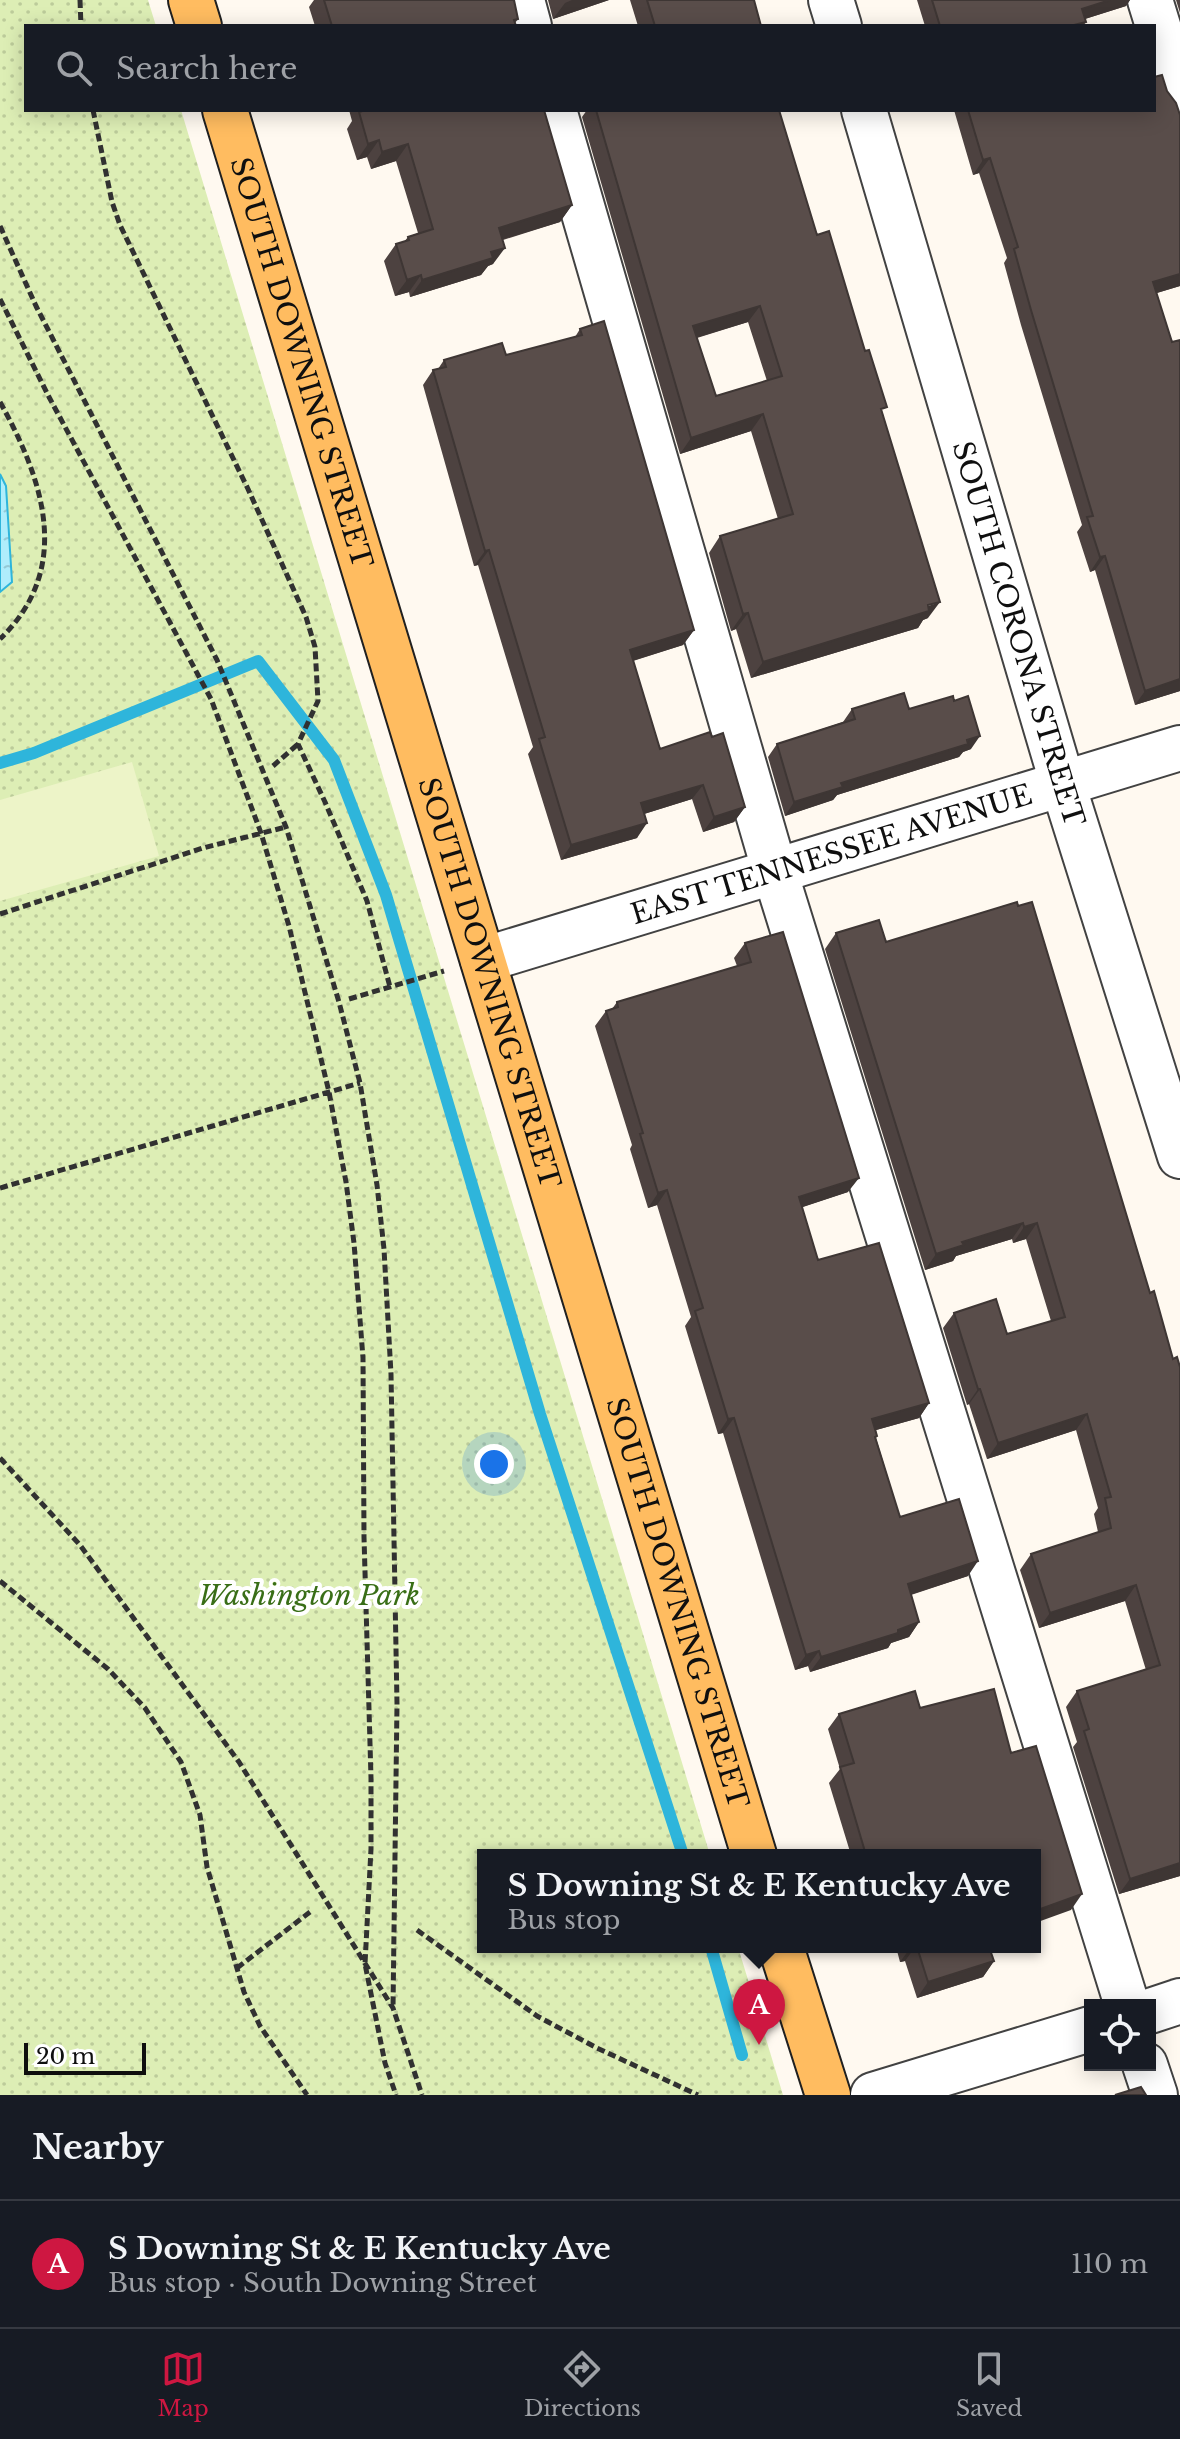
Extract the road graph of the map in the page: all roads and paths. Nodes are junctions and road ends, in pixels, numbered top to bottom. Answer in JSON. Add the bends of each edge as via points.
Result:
{"nodes":[{"id":1,"x":80,"y":0,"type":"edge"},
{"id":2,"x":191,"y":0,"type":"edge"},
{"id":3,"x":522,"y":0,"type":"edge"},
{"id":4,"x":831,"y":0,"type":"edge"},
{"id":5,"x":1150,"y":0,"type":"edge"},
{"id":6,"x":81,"y":24,"type":"edge"},
{"id":7,"x":198,"y":24,"type":"edge"},
{"id":8,"x":528,"y":24,"type":"edge"},
{"id":9,"x":838,"y":24,"type":"edge"},
{"id":10,"x":1180,"y":97,"type":"edge"},
{"id":11,"x":93,"y":112,"type":"edge"},
{"id":12,"x":226,"y":112,"type":"edge"},
{"id":13,"x":555,"y":112,"type":"edge"},
{"id":14,"x":865,"y":112,"type":"edge"},
{"id":15,"x":0,"y":226,"type":"edge"},
{"id":16,"x":0,"y":299,"type":"edge"},
{"id":17,"x":0,"y":402,"type":"edge"},
{"id":18,"x":0,"y":639,"type":"edge"},
{"id":19,"x":298,"y":744,"type":"junction"},
{"id":20,"x":1180,"y":748,"type":"edge"},
{"id":21,"x":273,"y":766,"type":"dead end"},
{"id":22,"x":1063,"y":785,"type":"junction"},
{"id":23,"x":286,"y":827,"type":"junction"},
{"id":24,"x":261,"y":833,"type":"junction"},
{"id":25,"x":775,"y":872,"type":"junction"},
{"id":26,"x":0,"y":914,"type":"edge"},
{"id":27,"x":483,"y":960,"type":"junction"},
{"id":28,"x":439,"y":972,"type":"dead end"},
{"id":29,"x":390,"y":987,"type":"junction"},
{"id":30,"x":349,"y":999,"type":"dead end"},
{"id":31,"x":360,"y":1083,"type":"junction"},
{"id":32,"x":329,"y":1092,"type":"junction"},
{"id":33,"x":1180,"y":1156,"type":"edge"},
{"id":34,"x":0,"y":1188,"type":"edge"},
{"id":35,"x":0,"y":1458,"type":"edge"},
{"id":36,"x":0,"y":1581,"type":"edge"},
{"id":37,"x":752,"y":1849,"type":"edge"},
{"id":38,"x":310,"y":1912,"type":"dead end"},
{"id":39,"x":417,"y":1930,"type":"dead end"},
{"id":40,"x":783,"y":1953,"type":"edge"},
{"id":41,"x":365,"y":1964,"type":"junction"},
{"id":42,"x":237,"y":1968,"type":"junction"},
{"id":43,"x":1125,"y":1999,"type":"edge"},
{"id":44,"x":1180,"y":2001,"type":"edge"},
{"id":45,"x":393,"y":2008,"type":"junction"},
{"id":46,"x":1156,"y":2009,"type":"edge"},
{"id":47,"x":1084,"y":2031,"type":"edge"},
{"id":48,"x":1147,"y":2071,"type":"edge"},
{"id":49,"x":307,"y":2095,"type":"edge"},
{"id":50,"x":396,"y":2095,"type":"edge"},
{"id":51,"x":422,"y":2095,"type":"edge"},
{"id":52,"x":698,"y":2095,"type":"edge"},
{"id":53,"x":828,"y":2095,"type":"edge"},
{"id":54,"x":873,"y":2095,"type":"edge"},
{"id":55,"x":1155,"y":2095,"type":"edge"}],
"edges":[{"from":1,"to":6,"type":"path"},
{"from":2,"to":7,"type":"main road"},
{"from":3,"to":8,"type":"street"},
{"from":4,"to":9,"type":"street"},
{"from":5,"to":10,"type":"street"},
{"from":11,"to":19,"type":"path","via":[[120,225],[306,617],[315,647],[318,701]]},
{"from":12,"to":27,"type":"main road","name":"SOUTH DOWNING STREET"},
{"from":13,"to":25,"type":"street"},
{"from":14,"to":22,"type":"street","name":"SOUTH CORONA STREET"},
{"from":15,"to":23,"type":"path","via":[[217,660]]},
{"from":16,"to":24,"type":"path","via":[[196,667]]},
{"from":17,"to":18,"type":"path","via":[[31,462],[45,530],[37,582],[24,610]]},
{"from":19,"to":21,"type":"path"},
{"from":19,"to":29,"type":"path","via":[[367,901]]},
{"from":20,"to":22,"type":"street","name":"EAST TENNESSEE AVENUE"},
{"from":22,"to":25,"type":"street","name":"EAST TENNESSEE AVENUE"},
{"from":22,"to":33,"type":"street","name":"SOUTH CORONA STREET"},
{"from":23,"to":24,"type":"path"},
{"from":23,"to":31,"type":"path"},
{"from":24,"to":26,"type":"path"},
{"from":24,"to":32,"type":"path"},
{"from":25,"to":27,"type":"street","name":"EAST TENNESSEE AVENUE"},
{"from":25,"to":43,"type":"street"},
{"from":27,"to":37,"type":"main road","name":"SOUTH DOWNING STREET"},
{"from":28,"to":29,"type":"path"},
{"from":29,"to":30,"type":"path"},
{"from":31,"to":32,"type":"path"},
{"from":31,"to":45,"type":"path","via":[[384,1249],[391,1374],[397,1704]]},
{"from":32,"to":34,"type":"path"},
{"from":32,"to":41,"type":"path","via":[[350,1212],[363,1358],[371,1778]]},
{"from":35,"to":41,"type":"path","via":[[80,1545],[239,1762]]},
{"from":36,"to":42,"type":"path","via":[[108,1669],[145,1708],[181,1762],[200,1815],[207,1867]]},
{"from":38,"to":42,"type":"path"},
{"from":39,"to":52,"type":"path","via":[[537,2016]]},
{"from":40,"to":53,"type":"main road"},
{"from":41,"to":45,"type":"path"},
{"from":41,"to":50,"type":"path"},
{"from":42,"to":49,"type":"path","via":[[260,2026]]},
{"from":44,"to":46,"type":"street"},
{"from":45,"to":51,"type":"path"},
{"from":47,"to":54,"type":"street"},
{"from":48,"to":55,"type":"street"}]}
